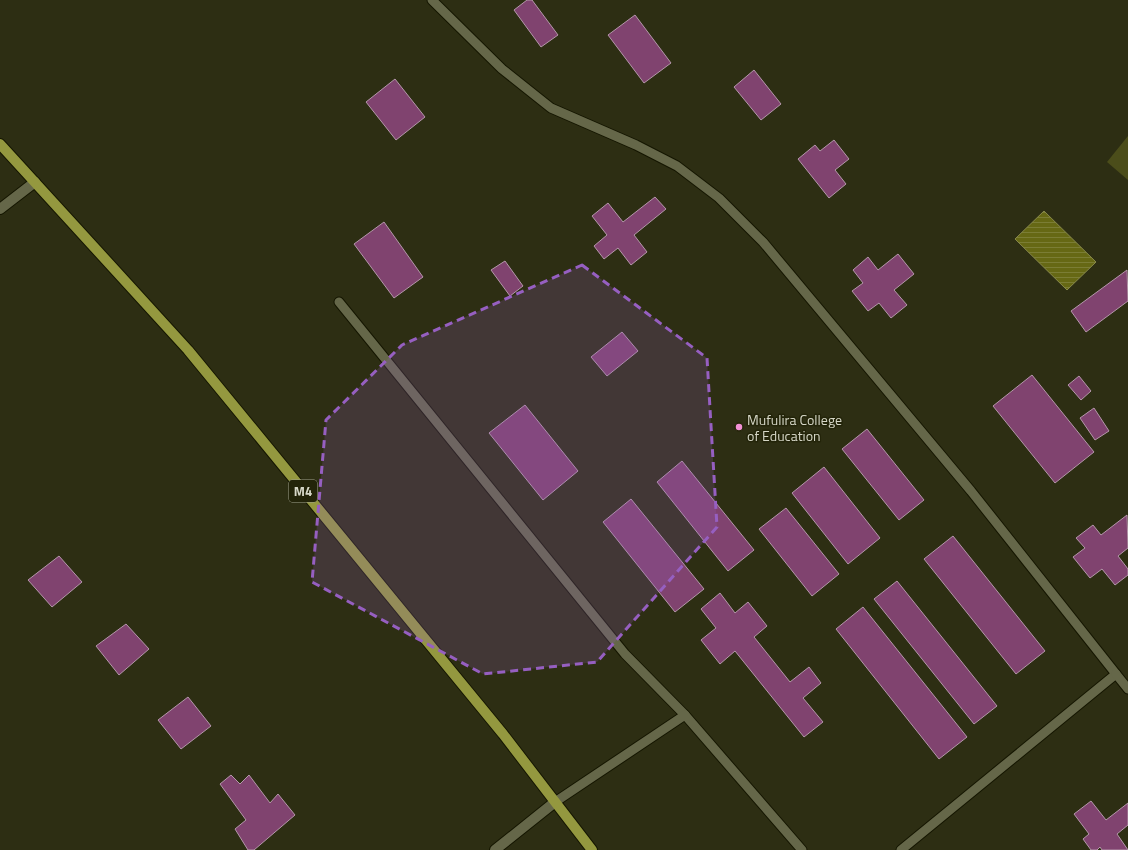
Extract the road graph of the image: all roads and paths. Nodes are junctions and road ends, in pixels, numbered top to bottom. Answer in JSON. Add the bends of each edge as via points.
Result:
{"nodes":[{"id":1,"x":432,"y":0,"type":"edge"},
{"id":2,"x":0,"y":144,"type":"edge"},
{"id":3,"x":34,"y":182,"type":"junction"},
{"id":4,"x":0,"y":209,"type":"edge"},
{"id":5,"x":339,"y":302,"type":"dead end"},
{"id":6,"x":1116,"y":674,"type":"junction"},
{"id":7,"x":1128,"y":689,"type":"edge"},
{"id":8,"x":685,"y":715,"type":"junction"},
{"id":9,"x":555,"y":802,"type":"junction"},
{"id":10,"x":495,"y":850,"type":"edge"},
{"id":11,"x":592,"y":850,"type":"edge"},
{"id":12,"x":802,"y":850,"type":"edge"},
{"id":13,"x":901,"y":850,"type":"edge"}],
"edges":[{"from":1,"to":6,"type":"lane","via":[[502,69],[551,108],[677,166],[719,198],[763,242],[976,497]]},
{"from":2,"to":3,"type":"main road","number":"M4"},
{"from":3,"to":4,"type":"street"},
{"from":3,"to":9,"type":"main road","number":"M4","via":[[188,350],[503,734]]},
{"from":5,"to":8,"type":"lane","via":[[625,654]]},
{"from":6,"to":7,"type":"lane"},
{"from":6,"to":13,"type":"lane"},
{"from":8,"to":9,"type":"lane"},
{"from":8,"to":12,"type":"lane"},
{"from":9,"to":10,"type":"street"},
{"from":9,"to":11,"type":"main road","number":"M4"}]}
